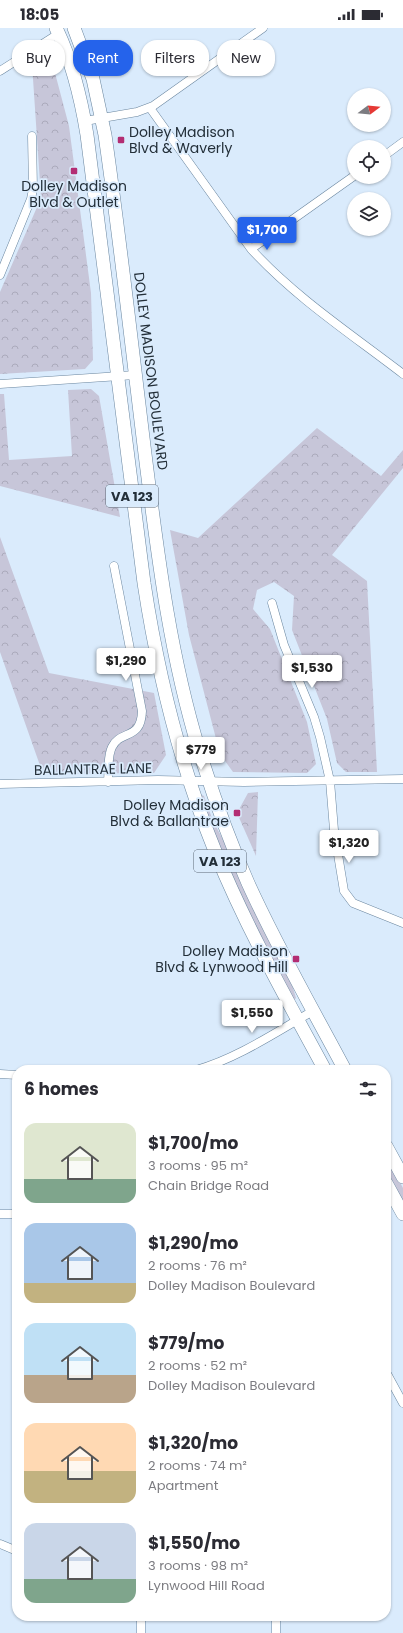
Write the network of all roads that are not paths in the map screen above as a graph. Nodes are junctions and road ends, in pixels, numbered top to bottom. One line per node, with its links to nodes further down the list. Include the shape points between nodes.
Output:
1 (74, 28): 6 (main road, DOLLEY MADISON BOULEVARD / VA 123, via 93,78)
2 (263, 28): 5 (street)
3 (57, 31): 4 (street); 7 (main road, VA 123, via 75,81)
4 (0, 71)
5 (150, 108): 6 (street); 12 (street)
6 (102, 118): 7 (street); 15 (main road, DOLLEY MADISON BOULEVARD / VA 123)
7 (85, 121): 16 (main road, VA 123)
8 (32, 136): 13 (street, via 31,198)
9 (403, 142): 10 (street)
10 (391, 151)
11 (347, 181): 12 (street)
12 (251, 249): 14 (street, via 273,272 313,306)
13 (0, 275)
14 (403, 374)
15 (135, 375): 16 (street); 24 (main road, DOLLEY MADISON BOULEVARD / VA 123, via 169,625 184,697)
16 (117, 376): 17 (street); 21 (main road, VA 123, via 151,628 169,709)
17 (0, 384)
18 (114, 566): 23 (street, via 142,720 135,731 119,738 111,749)
19 (272, 603): 22 (street, via 284,644 314,717)
20 (403, 780): 22 (street, BALLANTRAE LANE)
21 (190, 781): 23 (street, BALLANTRAE LANE); 24 (street, BALLANTRAE LANE); 28 (main road, VA 123, via 231,887)
22 (330, 781): 24 (street, BALLANTRAE LANE); 26 (street, via 334,830 344,891 353,903)
23 (108, 782): 25 (street, BALLANTRAE LANE)
24 (209, 782): 27 (main road, DOLLEY MADISON BOULEVARD / VA 123, via 249,884)
25 (0, 784)
26 (403, 923)
27 (313, 1011): 28 (street); 31 (main road, DOLLEY MADISON BOULEVARD / VA 123)
28 (298, 1020): 29 (street); 30 (main road, VA 123)
29 (213, 1065)
30 (322, 1065)
31 (342, 1065)
32 (0, 1074): 33 (street)
33 (12, 1075)
34 (391, 1155): 35 (main road)
35 (403, 1177)
36 (391, 1192): 39 (main road)
37 (0, 1214): 38 (street)
38 (12, 1214)
39 (403, 1214)
40 (391, 1381): 41 (street)
41 (403, 1404)
42 (0, 1544): 43 (street)
43 (12, 1549)
44 (140, 1621): 46 (street)
45 (276, 1621): 47 (street)
46 (141, 1633)
47 (276, 1633)

